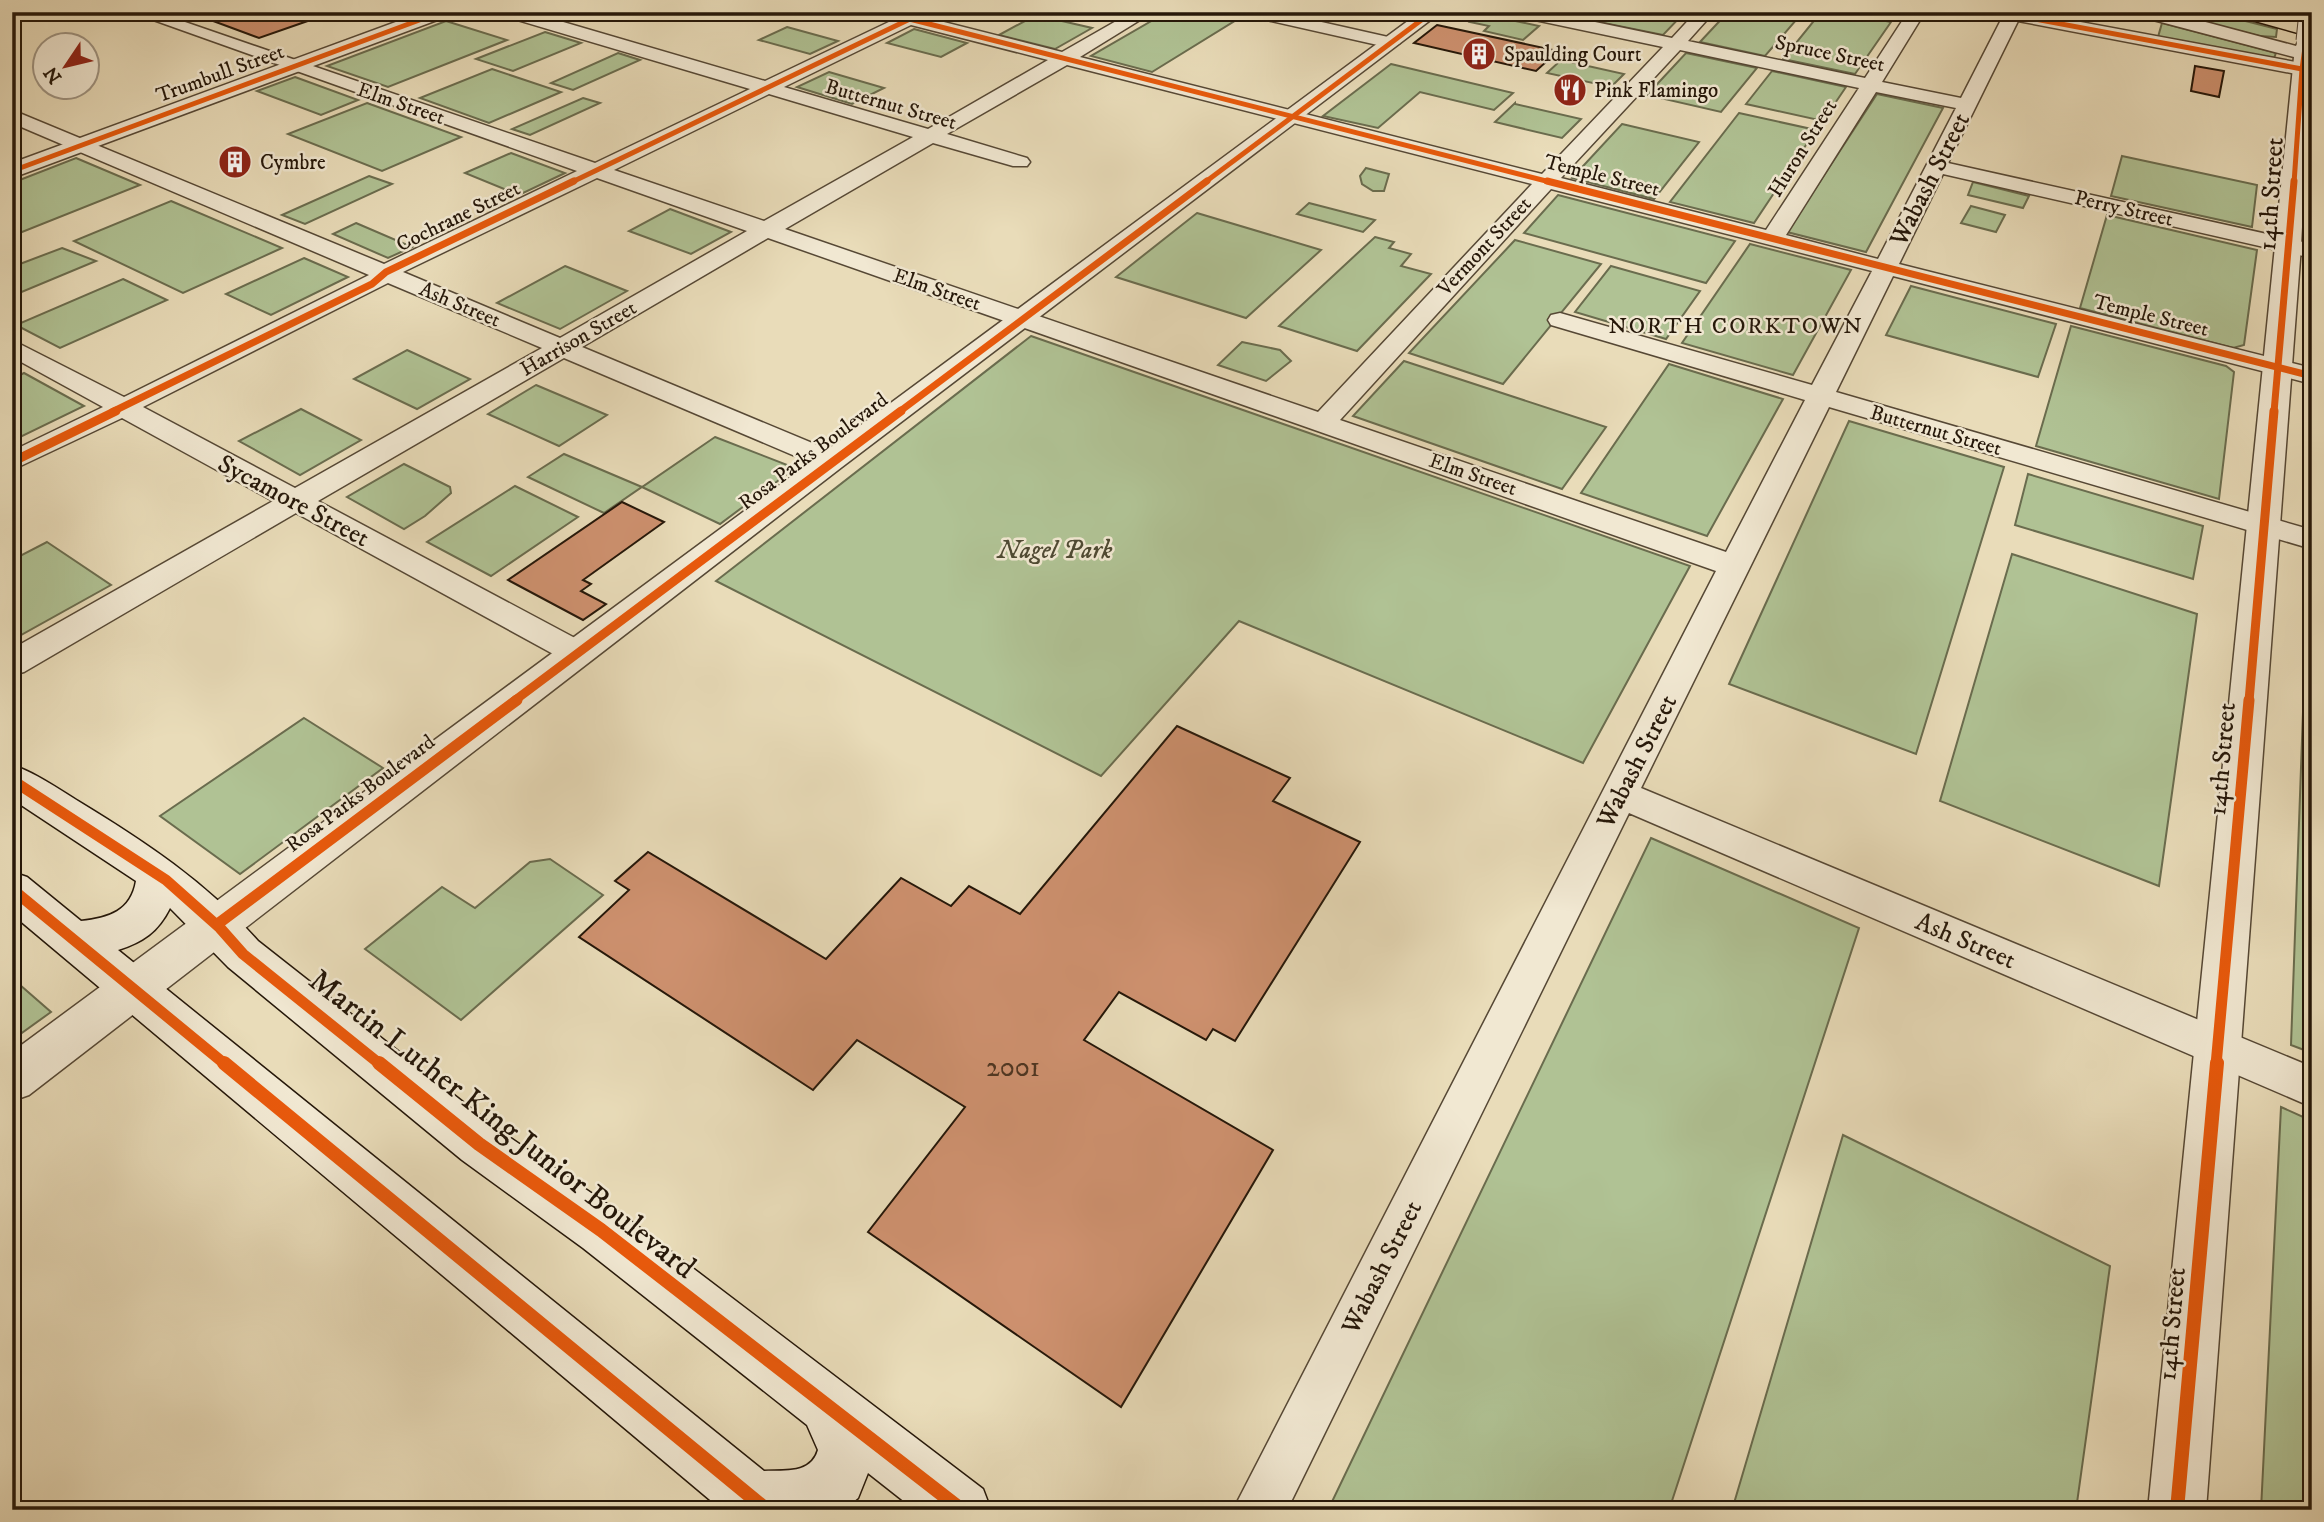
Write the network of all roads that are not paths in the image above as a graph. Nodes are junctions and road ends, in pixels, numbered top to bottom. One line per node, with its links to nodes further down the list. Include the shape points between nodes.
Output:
1 (139, 12): 23 (street, Elm Street)
2 (441, 12): 23 (street, Trumbull Street)
3 (510, 12): 25 (street, Butternut Street)
4 (883, 12): 17 (street, Temple Street)
5 (1144, 12): 22 (street, Harrison Street)
6 (1253, 12): 19 (street)
7 (1432, 12): 19 (street, Rosa Parks Boulevard)
8 (1521, 12): 20 (street, Spruce Street)
9 (1706, 12): 20 (street, Vermont Street)
10 (1917, 12): 24 (street, Huron Street)
11 (2145, 12): 21 (street)
12 (2236, 12): 18 (highway)
13 (2244, 12): 18 (highway)
14 (2293, 12): 21 (highway)
15 (2310, 12): 21 (street, 14th Street, bridge)
16 (2008, 13): 21 (street); 26 (street, Wabash Street)
17 (917, 16): 22 (street, Temple Street); 25 (street, Cochrane Street)
18 (2273, 20): 21 (highway)
19 (1391, 43): 28 (street, Rosa Parks Boulevard)
20 (1675, 44): 24 (street, Spruce Street); 35 (street, Vermont Street)
21 (2309, 48): 38 (street, 14th Street)
22 (1064, 58): 28 (street, Temple Street); 29 (street, Harrison Street)
23 (294, 66): 30 (street, Trumbull Street); 34 (street, Elm Street)
24 (1870, 85): 26 (street, Spruce Street); 37 (street, Huron Street)
25 (770, 88): 29 (street, Butternut Street); 34 (street, Cochrane Street)
26 (1967, 105): 32 (street, Wabash Street)
27 (12, 116): 30 (street, Ash Street)
28 (1293, 117): 35 (street, Temple Street); 41 (street, Rosa Parks Boulevard)
29 (932, 136): 31 (street, Butternut Street); 36 (street, Harrison Street)
30 (80, 146): 33 (street, Trumbull Street); 40 (street, Ash Street)
31 (1020, 162)
32 (1936, 166): 38 (street, Perry Street); 39 (street, Wabash Street)
33 (12, 171)
34 (596, 171): 36 (street, Elm Street); 40 (street, Cochrane Street)
35 (1545, 181): 37 (street, Temple Street); 48 (street, Vermont Street)
36 (766, 229): 41 (street, Elm Street); 44 (street, Harrison Street)
37 (1772, 239): 39 (street, Temple Street)
38 (2301, 249): 45 (street, 14th Street)
39 (1885, 267): 45 (street, Temple Street); 46 (street, Wabash Street)
40 (386, 272): 44 (street, Ash Street); 47 (street, Cochrane Street, via 372,284)
41 (1024, 319): 48 (street, Elm Street); 49 (street, Rosa Parks Boulevard)
42 (1560, 320): 46 (street, Butternut Street)
43 (12, 347): 47 (street, Sycamore Street)
44 (563, 347): 49 (street, Ash Street); 51 (street, Harrison Street)
45 (2295, 372): 52 (street, 14th Street)
46 (1820, 396): 52 (street, Butternut Street); 54 (street, Wabash Street)
47 (123, 407): 50 (street, Cochrane Street); 51 (street, Sycamore Street)
48 (1323, 423): 54 (street, Elm Street)
49 (831, 461): 55 (street, Rosa Parks Boulevard)
50 (12, 462)
51 (296, 501): 55 (street, Sycamore Street); 56 (street, Harrison Street)
52 (2264, 527): 53 (street, Butternut Street); 64 (street, 14th Street)
53 (2312, 540)
54 (1734, 566): 58 (street, Wabash Street)
55 (577, 653): 61 (street, Rosa Parks Boulevard)
56 (12, 664)
57 (12, 780): 59 (street, Martin Luther King Junior Boulevard, via 112,842)
58 (1619, 794): 64 (street, Ash Street); 70 (street, Wabash Street)
59 (157, 876): 61 (street, Martin Luther King Junior Boulevard); 62 (street, via 154,903 136,922 113,935)
60 (12, 889): 62 (street)
61 (219, 923): 63 (street, Rosa Parks Boulevard); 67 (street, Martin Luther King Junior Boulevard, via 243,954 451,1122 601,1230)
62 (74, 940): 63 (street)
63 (133, 989): 65 (street, Rosa Parks Boulevard); 68 (street)
64 (2218, 1047): 66 (street, Ash Street); 71 (street, 14th Street)
65 (12, 1080)
66 (2312, 1087)
67 (828, 1408): 68 (street, via 847,1448 838,1478 811,1498); 69 (street, Martin Luther King Junior Boulevard)
68 (761, 1505)
69 (962, 1510)
70 (1259, 1510)
71 (2177, 1510)

